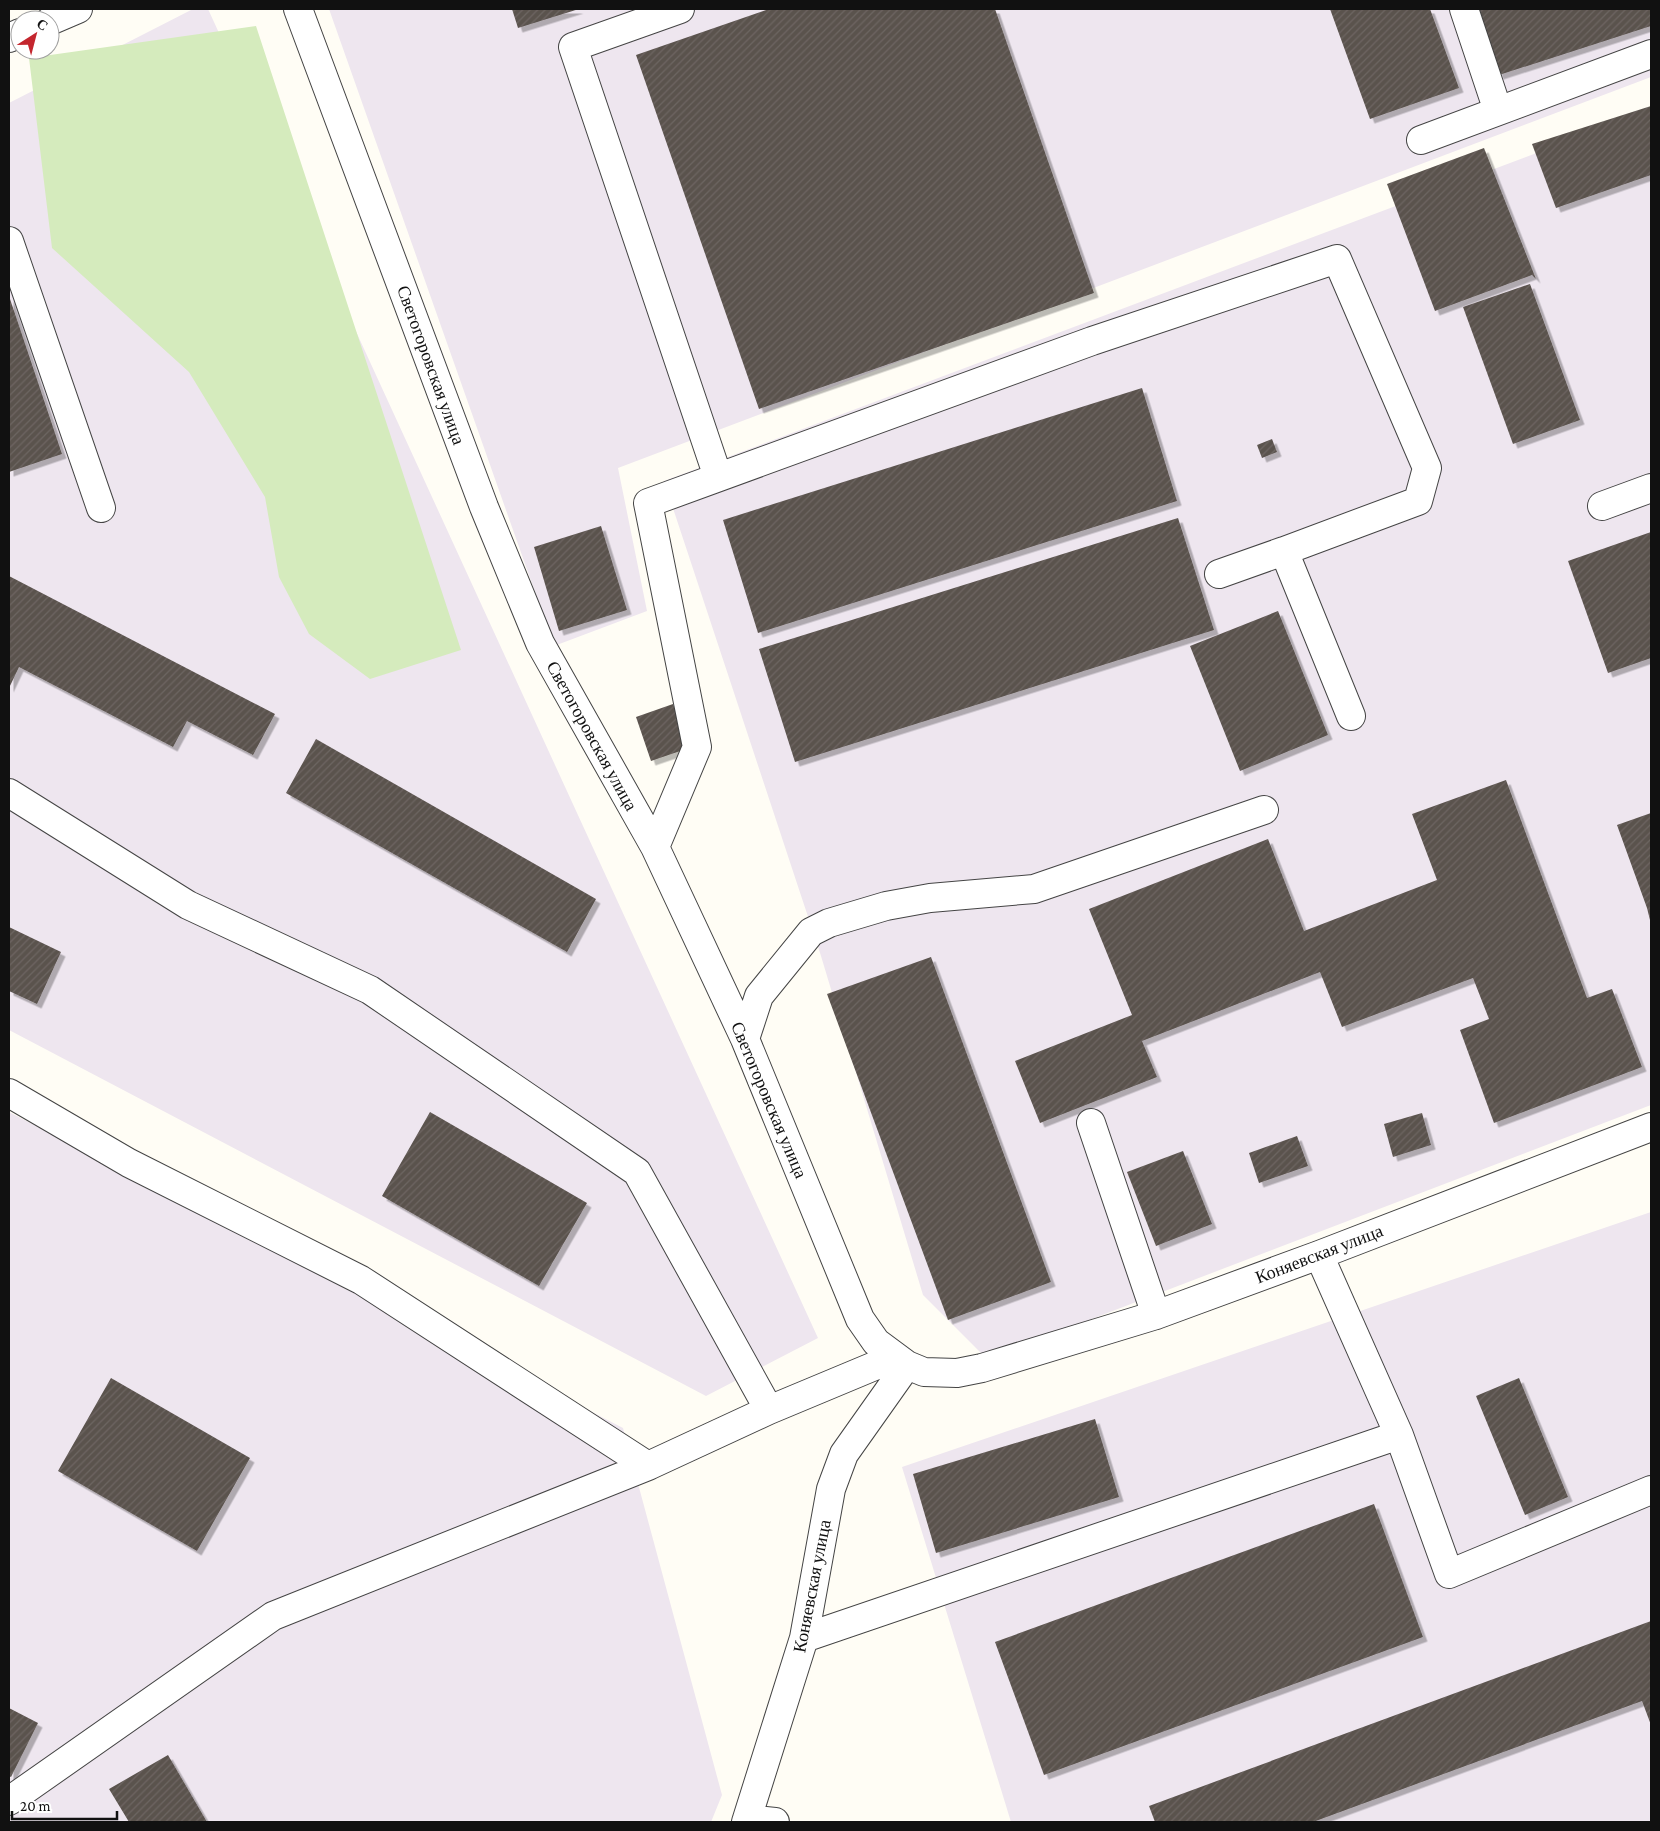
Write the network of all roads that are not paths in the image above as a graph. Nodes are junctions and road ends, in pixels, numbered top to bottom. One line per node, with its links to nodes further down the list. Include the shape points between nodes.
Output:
1 (78, 9): 5 (street)
2 (291, 9): 6 (street, Светогоровская улица)
3 (680, 9): 11 (street, via 573,47)
4 (1464, 9): 8 (street)
5 (60, 17)
6 (303, 21): 20 (street, Светогоровская улица, via 484,507 540,643)
7 (1651, 54): 8 (street)
8 (1498, 111): 9 (street)
9 (1421, 140)
10 (9, 241): 14 (street)
11 (718, 477): 15 (street, via 1092,341 1337,259 1427,468 1418,501); 20 (street, via 648,503 697,747)
12 (1651, 488): 13 (street)
13 (1602, 506)
14 (101, 508)
15 (1284, 551): 16 (street); 17 (street)
16 (1219, 574)
17 (1351, 716)
18 (9, 793): 29 (street, via 188,905 370,990 637,1172)
19 (1264, 810): 21 (street, via 1034,889 930,898 886,906 829,923 811,932 759,996)
20 (655, 847): 21 (street, Светогоровская улица)
21 (745, 1039): 27 (street, Светогоровская улица, via 860,1319 876,1342)
22 (9, 1093): 31 (street, via 129,1163 361,1280)
23 (1091, 1123): 26 (street)
24 (1651, 1127): 25 (street, Коняевская улица)
25 (1319, 1255): 26 (street, Коняевская улица); 30 (street)
26 (1156, 1315): 28 (street, Коняевская улица)
27 (901, 1361): 28 (street, Светогоровская улица, via 924,1372 957,1373); 29 (street); 33 (street, Коняевская улица, via 844,1454 831,1489)
28 (982, 1368)
29 (769, 1410): 31 (street)
30 (1399, 1435): 32 (street, via 1449,1574); 33 (street)
31 (648, 1466): 34 (street, via 273,1616)
32 (1651, 1490)
33 (804, 1638): 35 (street, Коняевская улица)
34 (9, 1801)
35 (746, 1821): 36 (street)
36 (775, 1822)

